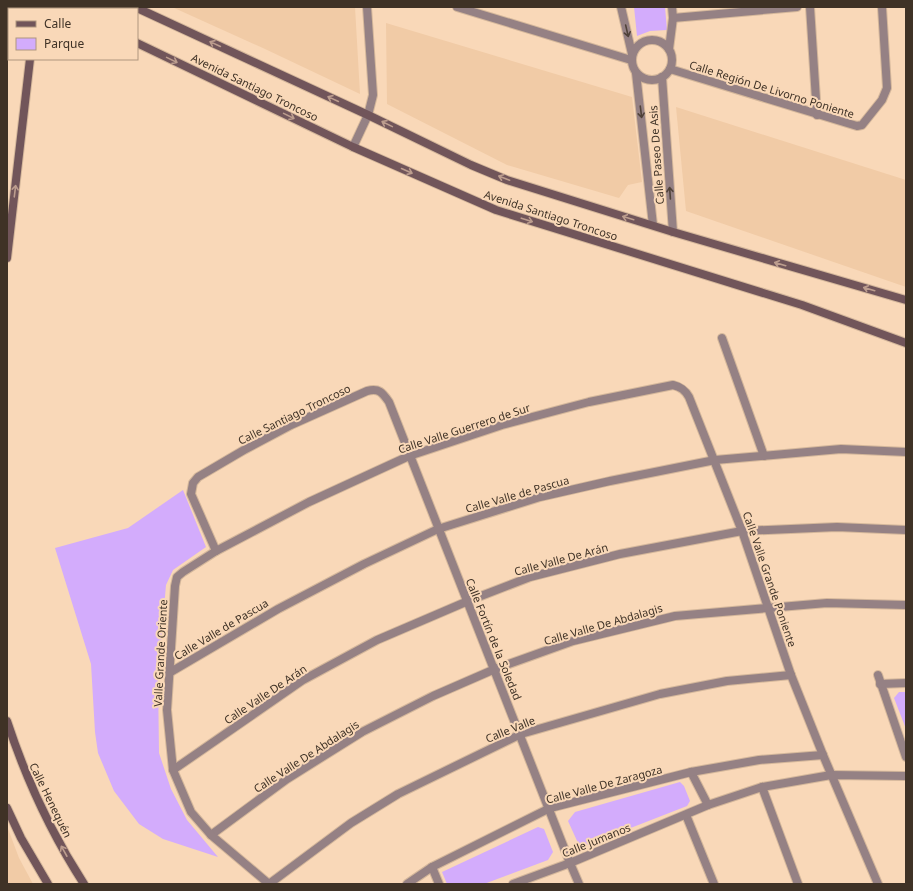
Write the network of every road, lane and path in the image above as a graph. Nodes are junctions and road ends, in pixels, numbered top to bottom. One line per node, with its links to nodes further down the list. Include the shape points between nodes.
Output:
1 (8, 7): 11 (main road)
2 (367, 7): 19 (street, via 373,95)
3 (457, 7): 14 (street)
4 (621, 7): 14 (street, one-way to 14)
5 (672, 7): 10 (street)
6 (797, 7): 10 (street)
7 (810, 7): 20 (street)
8 (882, 7): 20 (street, Calle Región De Livorno Poniente, via 886,94 862,125 857,126)
9 (138, 8): 19 (main road, Avenida Santiago Troncoso, one-way to 9)
10 (673, 18): 13 (street)
11 (7, 20)
12 (138, 43): 21 (main road, Avenida Santiago Troncoso, one-way to 21)
13 (669, 49): 14 (street, via 659,41 646,41 640,44); 16 (street, via 672,59)
14 (632, 57): 17 (street)
15 (30, 60): 24 (main road, one-way to 15)
16 (670, 69): 18 (street); 20 (street, Calle Región De Livorno Poniente)
17 (636, 73): 18 (street, via 651,80); 22 (street, Calle Paseo De Asis, one-way to 22)
18 (662, 77): 23 (street, Calle Paseo De Asis, one-way to 18)
19 (368, 115): 21 (street); 22 (main road, Avenida Santiago Troncoso, one-way to 19, via 507,180)
20 (817, 115)
21 (352, 147): 27 (main road, Avenida Santiago Troncoso, one-way to 27, via 496,210 802,305)
22 (653, 225): 23 (main road, Avenida Santiago Troncoso)
23 (673, 232): 25 (main road, Avenida Santiago Troncoso, one-way to 23)
24 (7, 258)
25 (906, 300)
26 (722, 338): 32 (street)
27 (906, 343)
28 (686, 390): 31 (street, Calle Valle Guerrero de Sur, via 673,385 589,402 502,425); 33 (street, Calle Valle Grande Poniente)
29 (389, 402): 31 (street, Calle Fortín de la Soledad); 37 (street, Calle Santiago Troncoso, via 382,392 375,389 367,391 291,425 198,477 191,494)
30 (906, 452): 32 (street, Calle Valle de Pascua, via 841,450)
31 (409, 456): 34 (street, Calle Fortín de la Soledad); 37 (street, Calle Valle Guerrero de Sur, via 309,502)
32 (764, 456): 33 (street, Calle Valle de Pascua)
33 (715, 460): 34 (street, Calle Valle de Pascua, via 540,497); 36 (street, Calle Valle Grande Poniente)
34 (438, 529): 39 (street, Calle Fortín de la Soledad); 43 (street, Calle Valle de Pascua, via 278,609)
35 (906, 530): 36 (street, Calle Valle De Arán, via 838,527)
36 (742, 531): 39 (street, Calle Valle De Arán, via 597,560 530,577); 41 (street, Calle Valle Grande Poniente)
37 (216, 551): 38 (street, Calle Valle Guerrero de Sur)
38 (177, 577): 43 (street, Valle Grande Oriente)
39 (468, 601): 42 (street, Calle Fortín de la Soledad); 52 (street, Calle Valle De Arán, via 377,640 302,680)
40 (906, 605): 41 (street, Calle Valle De Abdalagis, via 827,603)
41 (770, 607): 42 (street, Calle Valle De Abdalagis, via 675,616 573,642); 44 (street, Calle Valle Grande Poniente)
42 (495, 670): 49 (street, Calle Fortín de la Soledad); 61 (street, Calle Valle De Abdalagis, via 433,696 362,732 287,779)
43 (169, 673): 52 (street, Valle Grande Oriente, via 167,710)
44 (791, 675): 49 (street, Calle Valle, via 728,682 660,694); 50 (street, Calle Valle Grande Poniente)
45 (878, 675): 47 (street)
46 (906, 683): 47 (street)
47 (880, 684): 51 (street)
48 (7, 721): 65 (main road, Calle Henequén, one-way to 48, via 45,817 26,776)
49 (521, 734): 59 (street, Calle Fortín de la Soledad); 66 (street, Calle Valle, via 398,794 350,823)
50 (823, 755): 53 (street, Calle Valle De Zaragoza, via 759,760); 54 (street, Calle Valle Grande Poniente)
51 (906, 757)
52 (173, 770): 61 (street, Valle Grande Oriente, via 191,812)
53 (691, 772): 57 (street); 59 (street, Calle Valle De Zaragoza)
54 (831, 775): 55 (street, Calle Jumanos); 56 (street, Calle Jumanos); 73 (street)
55 (906, 776)
56 (762, 787): 57 (street, Calle Jumanos); 72 (street)
57 (708, 805): 60 (street, Calle Jumanos)
58 (7, 808): 64 (main road)
59 (550, 808): 62 (street, Calle Fortín de la Soledad); 63 (street, Calle Valle De Zaragoza)
60 (686, 815): 62 (street, Calle Jumanos); 71 (street)
61 (211, 835): 66 (street, Valle Grande Oriente)
62 (570, 863): 69 (street, Calle Jumanos); 70 (street, Calle Fortín de la Soledad)
63 (432, 867): 67 (street, Calle Valle De Zaragoza); 68 (street)
64 (48, 884)
65 (84, 884)
66 (269, 884)
67 (407, 884)
68 (439, 884)
69 (513, 884)
70 (579, 884)
71 (714, 884)
72 (798, 884)
73 (878, 884)

